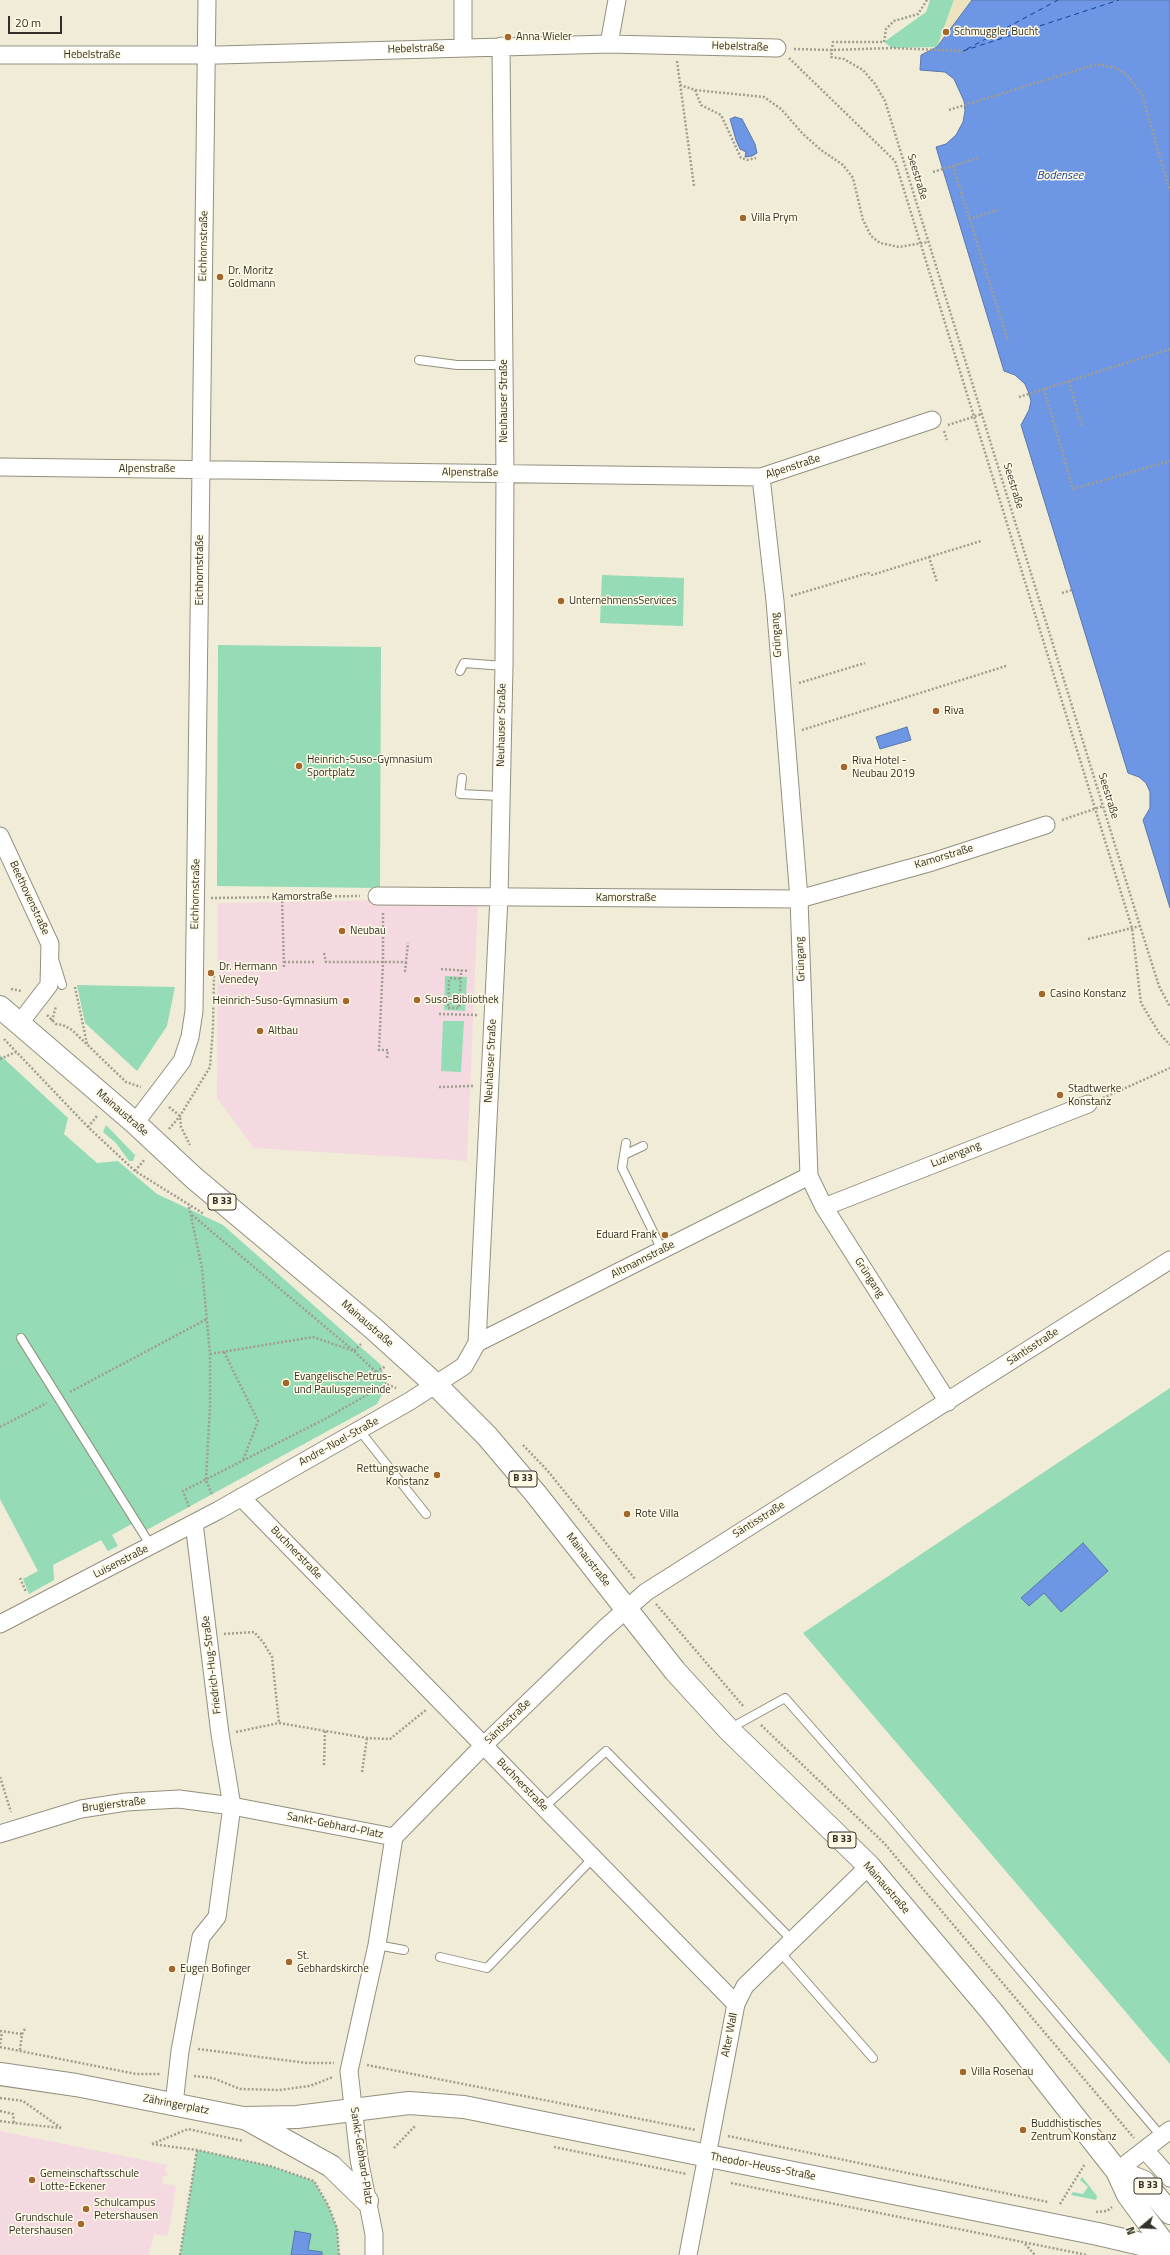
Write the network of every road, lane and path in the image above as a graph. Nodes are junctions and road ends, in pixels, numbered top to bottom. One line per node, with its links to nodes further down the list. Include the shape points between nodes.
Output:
1 (207, 0): 13 (street, Eichhornstraße)
2 (463, 0): 8 (street)
3 (617, 0): 5 (street)
4 (927, 0): 10 (path, via 918,14 894,21 886,29 884,42 833,42)
5 (609, 44): 6 (street, Hebelstraße); 7 (street, Hebelstraße)
6 (675, 45): 9 (street, Hebelstraße); 14 (path)
7 (501, 46): 8 (street, Hebelstraße); 30 (street, Neuhauser Straße)
8 (463, 47): 13 (street, Hebelstraße)
9 (777, 48): 10 (path, Hebelstraße); 25 (path, via 895,161)
10 (832, 50): 11 (path, Hebelstraße, via 892,48); 26 (path, Seestraße, via 831,57 844,59 863,70 885,101)
11 (963, 51)
12 (0, 55): 13 (street, Hebelstraße)
13 (206, 55): 40 (street, Eichhornstraße)
14 (680, 85): 15 (path); 21 (path)
15 (695, 90): 17 (path, via 701,105 721,115 741,158); 25 (path, via 764,97 781,109 821,150 844,165 853,178 863,220 870,236 880,243 899,247)
16 (949, 110): 22 (path, via 1097,64 1116,68 1128,76 1142,95)
17 (756, 158)
18 (977, 158): 19 (path)
19 (953, 166): 20 (path); 24 (path)
20 (933, 172)
21 (694, 186)
22 (1170, 191)
23 (997, 210): 24 (path)
24 (969, 218): 27 (path)
25 (921, 242): 26 (path); 35 (path)
26 (928, 242): 34 (path, Seestraße)
27 (1008, 341)
28 (1170, 349): 31 (path)
29 (419, 360): 30 (lane, via 457,365)
30 (504, 365): 41 (street, Neuhauser Straße)
31 (1069, 381): 32 (path); 37 (path)
32 (1044, 389): 33 (path); 38 (path, via 1073,489)
33 (1019, 397)
34 (982, 414): 35 (path); 57 (path, Seestraße)
35 (974, 416): 36 (path, via 943,426 940,418); 58 (path)
36 (932, 420): 42 (street, Alpenstraße)
37 (1082, 426)
38 (1170, 461)
39 (0, 467): 40 (street, Alpenstraße)
40 (201, 469): 41 (street, Alpenstraße); 64 (street, Eichhornstraße)
41 (505, 474): 42 (street, Alpenstraße); 50 (street, Neuhauser Straße)
42 (761, 477): 48 (street, Grüngang)
43 (981, 541): 44 (path)
44 (929, 557): 45 (path); 48 (path)
45 (937, 582)
46 (1072, 590): 47 (path)
47 (1062, 593)
48 (775, 601): 53 (street, Grüngang)
49 (864, 663): 53 (path)
50 (504, 666): 52 (lane, via 464,663); 56 (street, Neuhauser Straße)
51 (1006, 666): 54 (path)
52 (460, 672)
53 (781, 688): 54 (street, Grüngang)
54 (784, 735): 65 (street, Grüngang)
55 (462, 778): 56 (lane, via 460,794)
56 (501, 796): 63 (street, Neuhauser Straße)
57 (1103, 806): 58 (path); 66 (path, Seestraße)
58 (1096, 809): 59 (path); 67 (path)
59 (1046, 825): 65 (street, Kamorstraße, via 932,862)
60 (0, 836): 70 (street, Beethovenstraße)
61 (380, 896): 62 (path, Kamorstraße); 63 (street, Kamorstraße); 74 (path)
62 (282, 897): 64 (path, Kamorstraße); 72 (path)
63 (499, 897): 65 (street, Kamorstraße); 87 (street, Neuhauser Straße)
64 (196, 898): 100 (street, Eichhornstraße, via 194,1011 190,1037 182,1061)
65 (798, 899): 104 (street, Grüngang)
66 (1140, 926): 67 (path); 85 (path, Seestraße, via 1159,986)
67 (1132, 928): 68 (path); 90 (path, via 1141,1003 1159,1033)
68 (1088, 939)
69 (408, 943): 75 (path)
70 (50, 944): 82 (lane); 84 (street, Beethovenstraße, via 49,985)
71 (324, 953): 74 (path, via 326,962)
72 (284, 962): 73 (path); 76 (path)
73 (315, 962)
74 (383, 962): 75 (path); 92 (path, via 379,1050 388,1050)
75 (406, 962): 80 (path)
76 (284, 968)
77 (441, 969): 78 (path)
78 (461, 970): 79 (path); 81 (path)
79 (469, 970)
80 (407, 971)
81 (460, 979): 81 (path, via 449,980 448,1008 459,1008)
82 (62, 985)
83 (3, 997): 84 (path, via 26,992); 89 (main road, Mainaustraße / B 33)
84 (36, 1003): 89 (street, Beethovenstraße); 95 (path, via 49,1019 72,1030)
85 (1170, 1007)
86 (439, 1014): 87 (path)
87 (493, 1015): 111 (street, Neuhauser Straße)
88 (213, 1027): 99 (path, via 210,1067)
89 (9, 1029): 91 (path); 100 (main road, Mainaustraße / B 33)
90 (1170, 1045)
91 (16, 1052): 93 (path); 106 (path, via 88,1127 135,1171 189,1206)
92 (387, 1058)
93 (0, 1059)
94 (1170, 1068): 98 (path)
95 (126, 1082)
96 (464, 1086): 97 (path)
97 (439, 1087)
98 (1088, 1104): 105 (street, Luziengang)
99 (180, 1116)
100 (135, 1124): 116 (main road, Mainaustraße / B 33, via 194,1178 318,1281)
101 (626, 1143): 103 (lane)
102 (643, 1146): 103 (lane)
103 (624, 1155): 107 (lane, via 622,1168)
104 (809, 1176): 105 (street, Grüngang); 107 (street, Altmannstraße)
105 (824, 1207): 119 (street, Grüngang)
106 (192, 1215): 109 (path, via 202,1268); 112 (path)
107 (662, 1250): 111 (street, Altmannstraße)
108 (1170, 1260): 119 (street, Säntisstraße)
109 (207, 1319): 114 (path); 118 (path)
110 (21, 1338): 118 (lane)
111 (477, 1343): 116 (street, Neuhauser Straße, via 464,1366)
112 (354, 1351): 113 (path, via 313,1337); 115 (path)
113 (224, 1352): 114 (path); 123 (path, via 258,1421)
114 (210, 1354): 124 (path)
115 (386, 1384): 117 (path); 123 (path, via 325,1419)
116 (437, 1386): 117 (street, Andre-Noel-Straße); 132 (main road, Mainaustraße / B 33, via 487,1436)
117 (417, 1397): 121 (street, Andre-Noel-Straße)
118 (57, 1398): 120 (path); 130 (lane, via 135,1517)
119 (948, 1402): 131 (street, Säntisstraße)
120 (0, 1427)
121 (360, 1431): 126 (street, Andre-Noel-Straße); 128 (lane)
122 (521, 1443): 131 (path, via 547,1470)
123 (243, 1460): 124 (path)
124 (206, 1480): 125 (path); 127 (path)
125 (183, 1492)
126 (241, 1497): 129 (street, Luisenstraße); 135 (street, Buchnerstraße)
127 (215, 1500)
128 (426, 1514)
129 (194, 1523): 130 (street, Luisenstraße); 134 (street, Friedrich-Hug-Straße)
130 (151, 1546): 133 (street, Luisenstraße)
131 (646, 1592): 132 (street, Säntisstraße); 136 (path)
132 (627, 1609): 139 (main road, Mainaustraße / B 33, via 675,1672); 142 (street, Säntisstraße)
133 (0, 1624)
134 (209, 1636): 137 (path, via 254,1632 263,1642 272,1657); 140 (street, Friedrich-Hug-Straße)
135 (438, 1698): 141 (path, via 417,1719 390,1739); 142 (street, Buchnerstraße)
136 (752, 1716): 139 (lane); 178 (lane, via 785,1698); 181 (path, via 884,1843)
137 (279, 1723): 138 (path); 140 (path)
138 (325, 1730): 141 (path); 143 (path)
139 (728, 1730): 152 (main road, Mainaustraße / B 33)
140 (220, 1734): 146 (street, Friedrich-Hug-Straße)
141 (367, 1738): 144 (path)
142 (484, 1745): 147 (street, Buchnerstraße); 150 (street, Säntisstraße)
143 (324, 1765)
144 (362, 1772)
145 (0, 1777): 148 (path)
146 (232, 1806): 148 (street, Brugierstraße, via 179,1799 126,1802 81,1809); 150 (street, Sankt-Gebhard-Platz); 164 (street, via 217,1917 201,1937)
147 (543, 1808): 151 (street, Buchnerstraße); 153 (lane, via 606,1751)
148 (16, 1828): 149 (street, Brugierstraße)
149 (0, 1834)
150 (394, 1837): 154 (street, Sankt-Gebhard-Platz)
151 (593, 1858): 157 (lane, via 488,1968); 158 (street, Buchnerstraße)
152 (869, 1866): 153 (street, Alter Wall); 184 (main road, Mainaustraße / B 33, via 992,2012)
153 (791, 1939): 156 (street, Alter Wall)
154 (376, 1945): 155 (lane); 166 (street, Sankt-Gebhard-Platz)
155 (404, 1950)
156 (779, 1951): 158 (street, Alter Wall, via 745,1986); 165 (lane)
157 (440, 1957)
158 (736, 2004): 177 (street, Alter Wall)
159 (26, 2027): 161 (path)
160 (1, 2032): 161 (path); 162 (path)
161 (22, 2034): 163 (path)
162 (0, 2045): 163 (path)
163 (20, 2050): 169 (path, via 136,2074)
164 (180, 2051): 166 (path, via 203,2048 307,2063); 169 (street)
165 (873, 2058)
166 (351, 2062): 167 (path); 167 (path); 169 (path, via 310,2086 279,2090 240,2089 213,2078); 172 (street, Sankt-Gebhard-Platz)
167 (375, 2065): 177 (path)
168 (0, 2074): 171 (main road, Zähringerplatz, via 76,2085)
169 (178, 2074): 171 (street)
170 (0, 2098): 176 (path, via 23,2101 61,2128)
171 (174, 2104): 174 (main road, Zähringerplatz)
172 (353, 2109): 174 (main road, Zähringerplatz, via 297,2117); 182 (main road, Theodor-Heuss-Straße, via 409,2103 464,2107); 186 (street, Sankt-Gebhard-Platz)
173 (0, 2111): 176 (path, via 13,2114)
174 (244, 2118): 186 (main road, via 331,2166)
175 (0, 2121): 176 (path)
176 (14, 2123)
177 (711, 2132): 182 (street, Alter Wall); 187 (path)
178 (1166, 2134): 181 (street)
179 (251, 2143): 180 (path, via 188,2129 152,2144)
180 (197, 2150): 193 (path); 194 (path, via 270,2166 314,2180 328,2204 337,2228)
181 (1145, 2150): 184 (street); 185 (street)
182 (708, 2156): 192 (main road, Theodor-Heuss-Straße, via 1113,2237); 196 (street, Alter Wall)
183 (1085, 2164): 187 (path)
184 (1117, 2171): 191 (main road, Mainaustraße / B 33, via 1144,2182); 192 (main road, Mainaustraße / B 33, via 1128,2195)
185 (1170, 2178)
186 (367, 2201): 195 (street, Sankt-Gebhard-Platz, via 374,2234)
187 (1060, 2204): 188 (path)
188 (1068, 2206)
189 (1115, 2206): 190 (path, via 1107,2210)
190 (1090, 2210)
191 (1170, 2213)
192 (1170, 2253)
193 (180, 2255)
194 (339, 2255)
195 (374, 2255)
196 (688, 2255)
197 (1035, 2255): 198 (path, via 1025,2244)
198 (1087, 2255)

